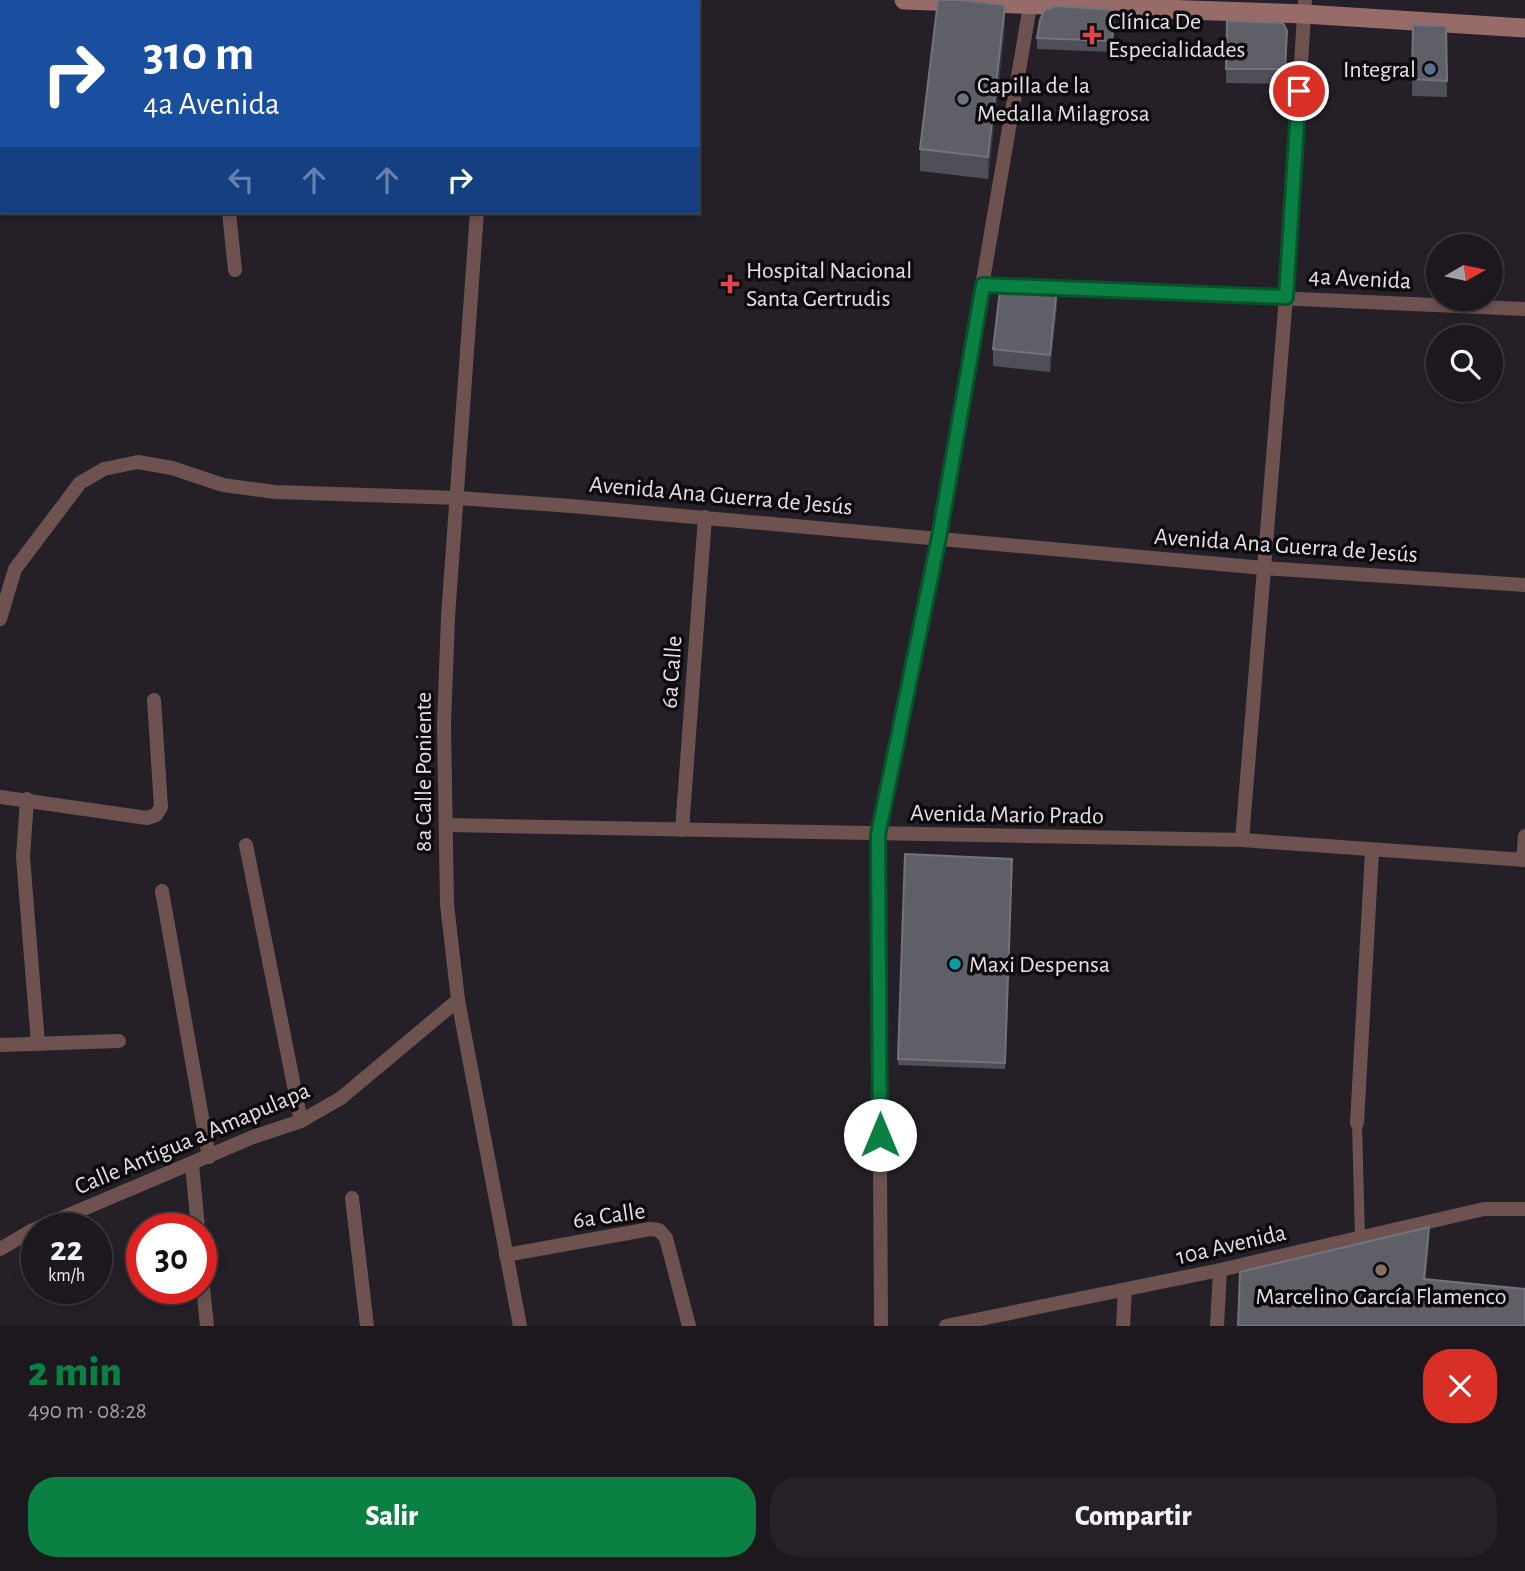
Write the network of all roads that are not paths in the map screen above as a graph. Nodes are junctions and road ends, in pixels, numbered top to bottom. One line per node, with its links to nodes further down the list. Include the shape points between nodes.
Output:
1 (904, 0): 2 (main road)
2 (1031, 2): 3 (main road); 8 (street)
3 (1304, 7): 4 (main road, via 1441,25); 9 (street)
4 (1525, 28)
5 (229, 214): 7 (street)
6 (477, 214): 11 (street, 8a Calle Poniente)
7 (234, 270)
8 (983, 285): 9 (street, 4a Avenida); 13 (street)
9 (1286, 297): 10 (street, 4a Avenida); 15 (street)
10 (1525, 309)
11 (458, 498): 12 (street, Avenida Ana Guerra de Jesús); 16 (street, Avenida Ana Guerra de Jesús, via 275,492 223,485 138,462 104,469 80,483); 22 (street, 8a Calle Poniente, via 444,725)
12 (705, 517): 13 (street, Avenida Ana Guerra de Jesús); 23 (street, 6a Calle)
13 (939, 537): 15 (street, Avenida Ana Guerra de Jesús); 24 (street)
14 (0, 566): 16 (street)
15 (1264, 568): 17 (street, Avenida Ana Guerra de Jesús); 26 (street)
16 (15, 569): 18 (street, Avenida Ana Guerra de Jesús)
17 (1525, 585)
18 (0, 619)
19 (154, 700): 21 (street, via 161,807 156,815 146,818)
20 (0, 797): 21 (street)
21 (27, 799): 33 (street, via 23,857)
22 (446, 825): 23 (street, Avenida Mario Prado); 31 (street, 8a Calle Poniente, via 447,904)
23 (682, 830): 24 (street, Avenida Mario Prado)
24 (878, 835): 26 (street, Avenida Mario Prado); 53 (street)
25 (1525, 836): 29 (street)
26 (1242, 839): 28 (street, Avenida Mario Prado)
27 (246, 845): 35 (street)
28 (1373, 851): 29 (street, Avenida Mario Prado); 36 (street)
29 (1524, 860)
30 (162, 891): 37 (street)
31 (458, 1000): 35 (street, Calle Antigua a Amapulapa, via 341,1098); 44 (street, 8a Calle Poniente)
32 (119, 1041): 33 (street)
33 (38, 1044): 34 (street)
34 (0, 1045)
35 (301, 1121): 37 (street, Calle Antigua a Amapulapa)
36 (1357, 1123): 42 (street)
37 (209, 1157): 38 (street, Calle Antigua a Amapulapa)
38 (191, 1165): 41 (street); 43 (street, Calle Antigua a Amapulapa, via 31,1231)
39 (352, 1198): 50 (street)
40 (1525, 1209): 42 (street, 10a Avenida, via 1484,1209)
41 (196, 1213)
42 (1360, 1238): 45 (street, 10a Avenida)
43 (0, 1249)
44 (506, 1255): 51 (street, 8a Calle Poniente); 52 (street, 6a Calle, via 659,1230 666,1238)
45 (1220, 1270): 46 (street, 10a Avenida); 56 (street)
46 (1125, 1290): 48 (street, 10a Avenida); 55 (street)
47 (205, 1304): 49 (street)
48 (1010, 1320): 54 (street, 10a Avenida)
49 (207, 1326)
50 (367, 1326)
51 (520, 1326)
52 (689, 1326)
53 (881, 1326)
54 (946, 1326)
55 (1123, 1326)
56 (1217, 1326)

